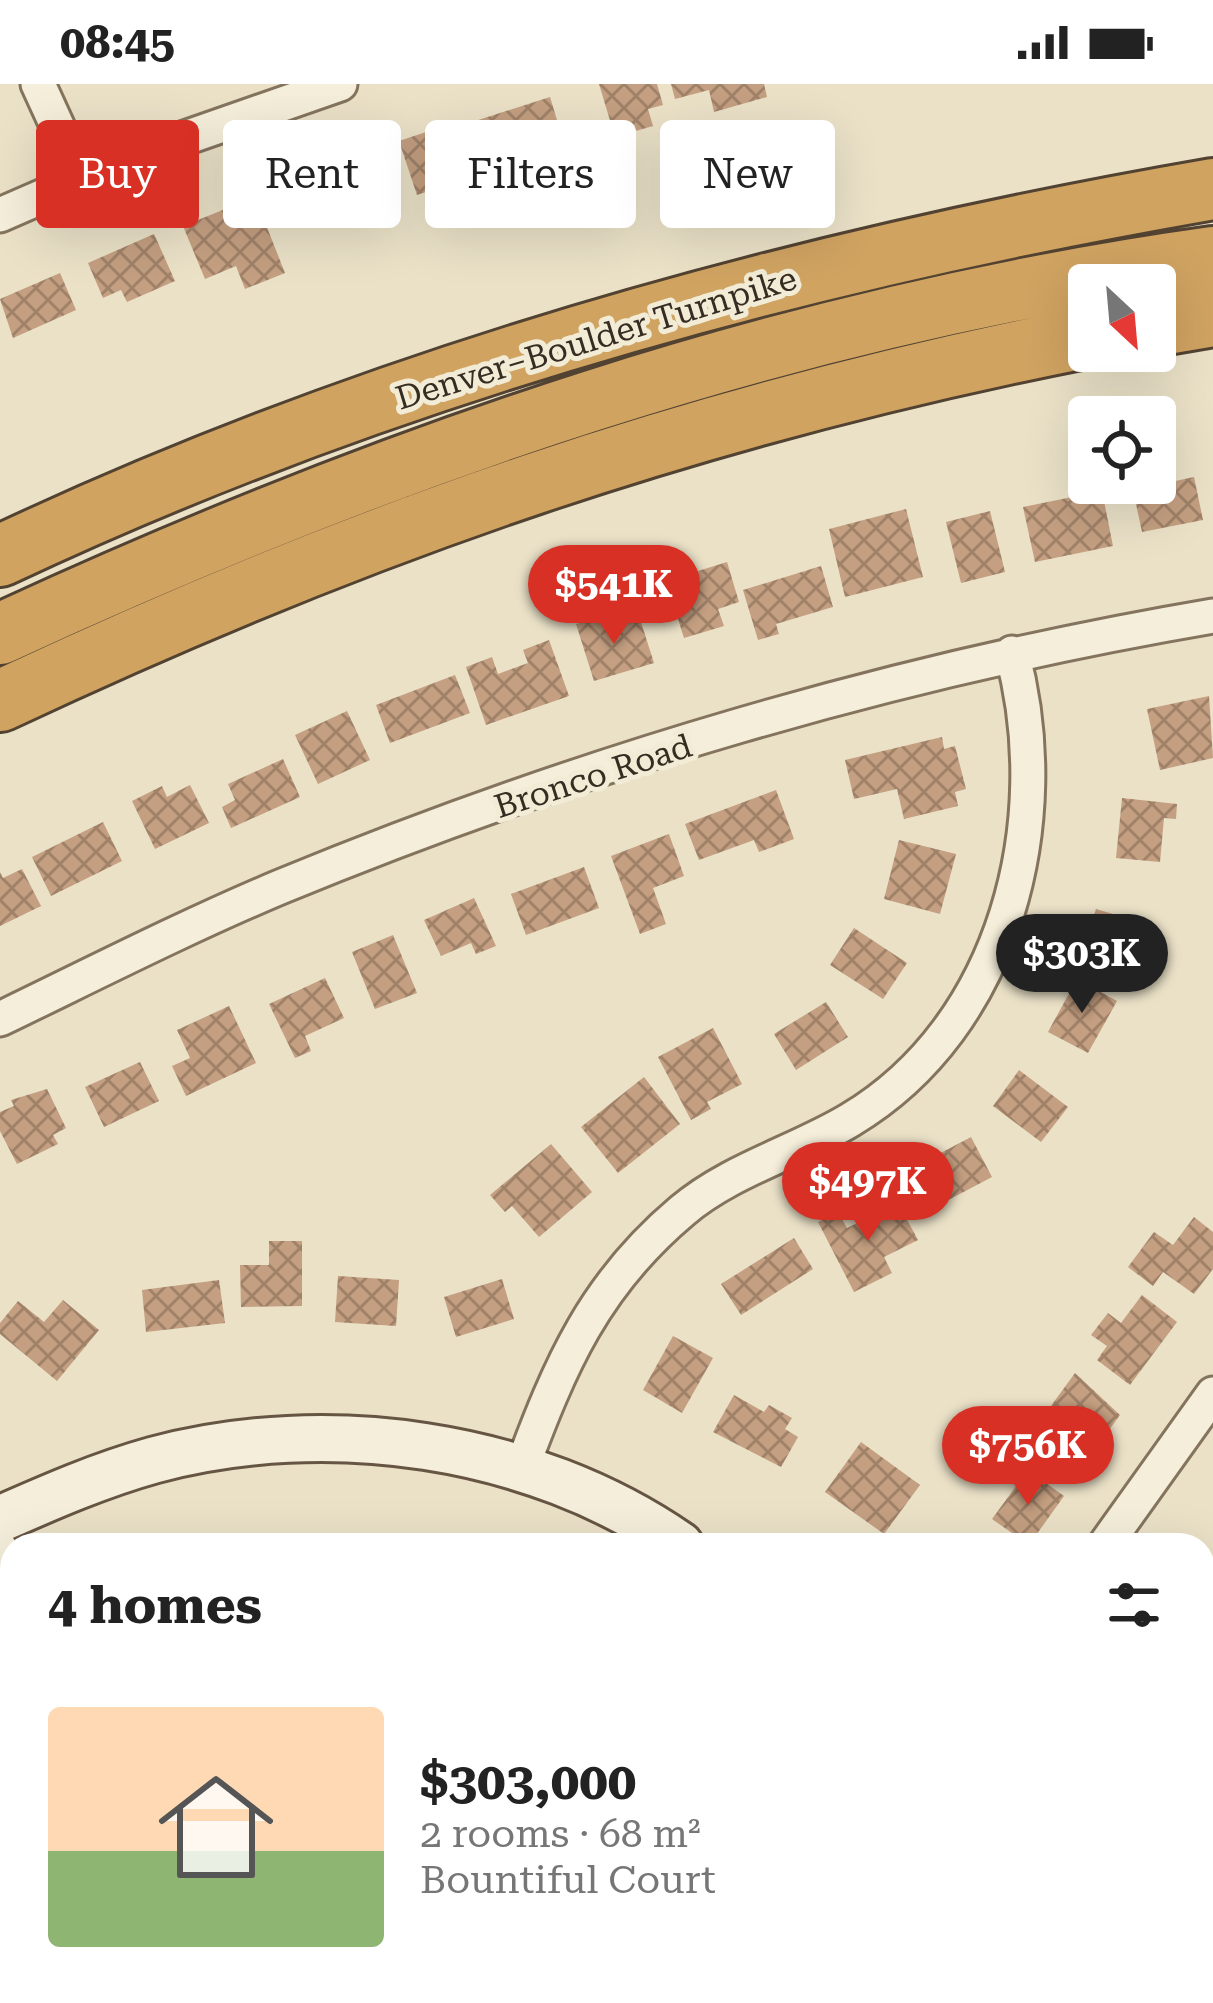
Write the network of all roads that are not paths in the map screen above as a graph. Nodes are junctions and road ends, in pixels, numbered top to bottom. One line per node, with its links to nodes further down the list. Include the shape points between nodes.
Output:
1 (38, 84): 3 (street)
2 (340, 84): 4 (street)
3 (54, 120)
4 (199, 135)
5 (1213, 189): 12 (highway, Denver–Boulder Turnpike, via 923,246 579,336 242,454)
6 (36, 199): 7 (street)
7 (0, 215)
8 (1213, 256): 14 (highway, via 918,312 586,401 317,495)
9 (1213, 316): 10 (highway)
10 (1176, 322)
11 (1068, 342): 16 (highway, via 783,404 551,474 280,574)
12 (0, 556)
13 (1213, 616): 15 (street, Bronco Road)
14 (0, 634)
15 (1012, 653): 17 (street, Bronco Road, via 654,753 380,848 206,919); 19 (street, via 1029,766 1026,830 1000,940 971,996 873,1105 705,1195 636,1254 560,1365)
16 (0, 700)
17 (0, 1019)
18 (1213, 1394): 22 (street)
19 (521, 1470): 20 (street, via 397,1444 268,1440 156,1460); 21 (street)
20 (0, 1519)
21 (660, 1533)
22 (1114, 1533)

